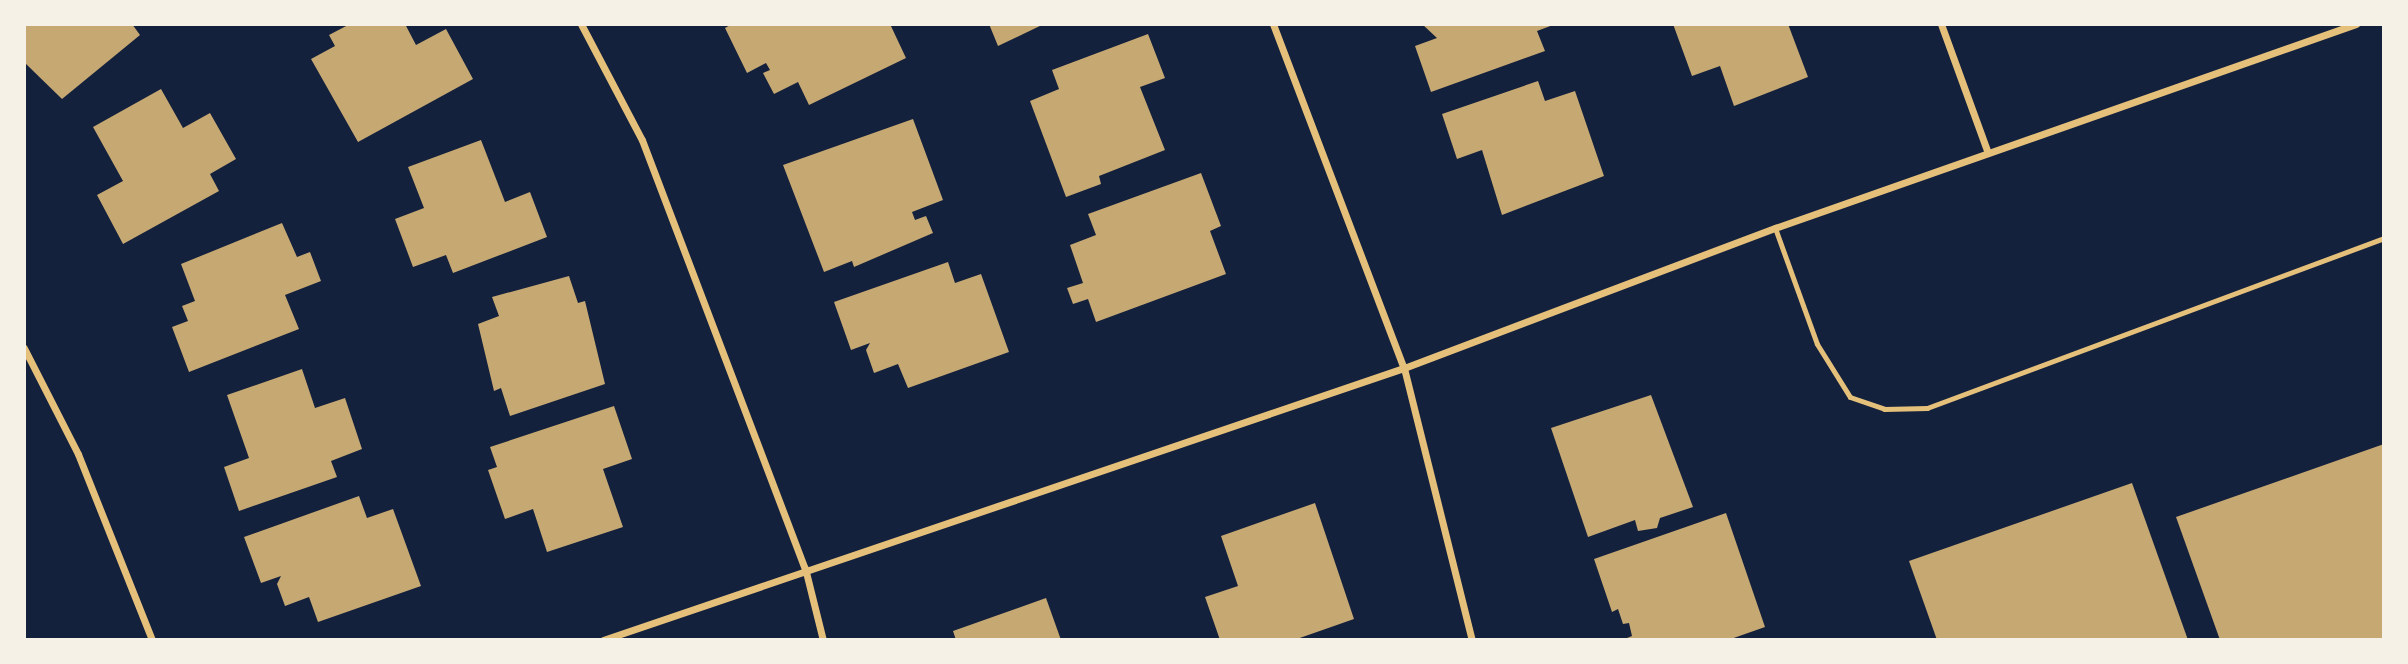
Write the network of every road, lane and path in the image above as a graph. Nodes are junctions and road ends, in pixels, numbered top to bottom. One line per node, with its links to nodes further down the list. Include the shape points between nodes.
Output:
1 (581, 24): 10 (street, via 642,140)
2 (1273, 24): 9 (street)
3 (1941, 24): 5 (street)
4 (2357, 24): 5 (street)
5 (1988, 153): 6 (street)
6 (1776, 228): 7 (lane, via 1817,344 1850,397 1884,409 1927,408); 9 (street)
7 (2384, 239)
8 (24, 348): 11 (street, via 78,454)
9 (1404, 368): 10 (street); 14 (street)
10 (805, 568): 12 (street); 13 (street)
11 (152, 639)
12 (603, 639)
13 (823, 639)
14 (1472, 639)

